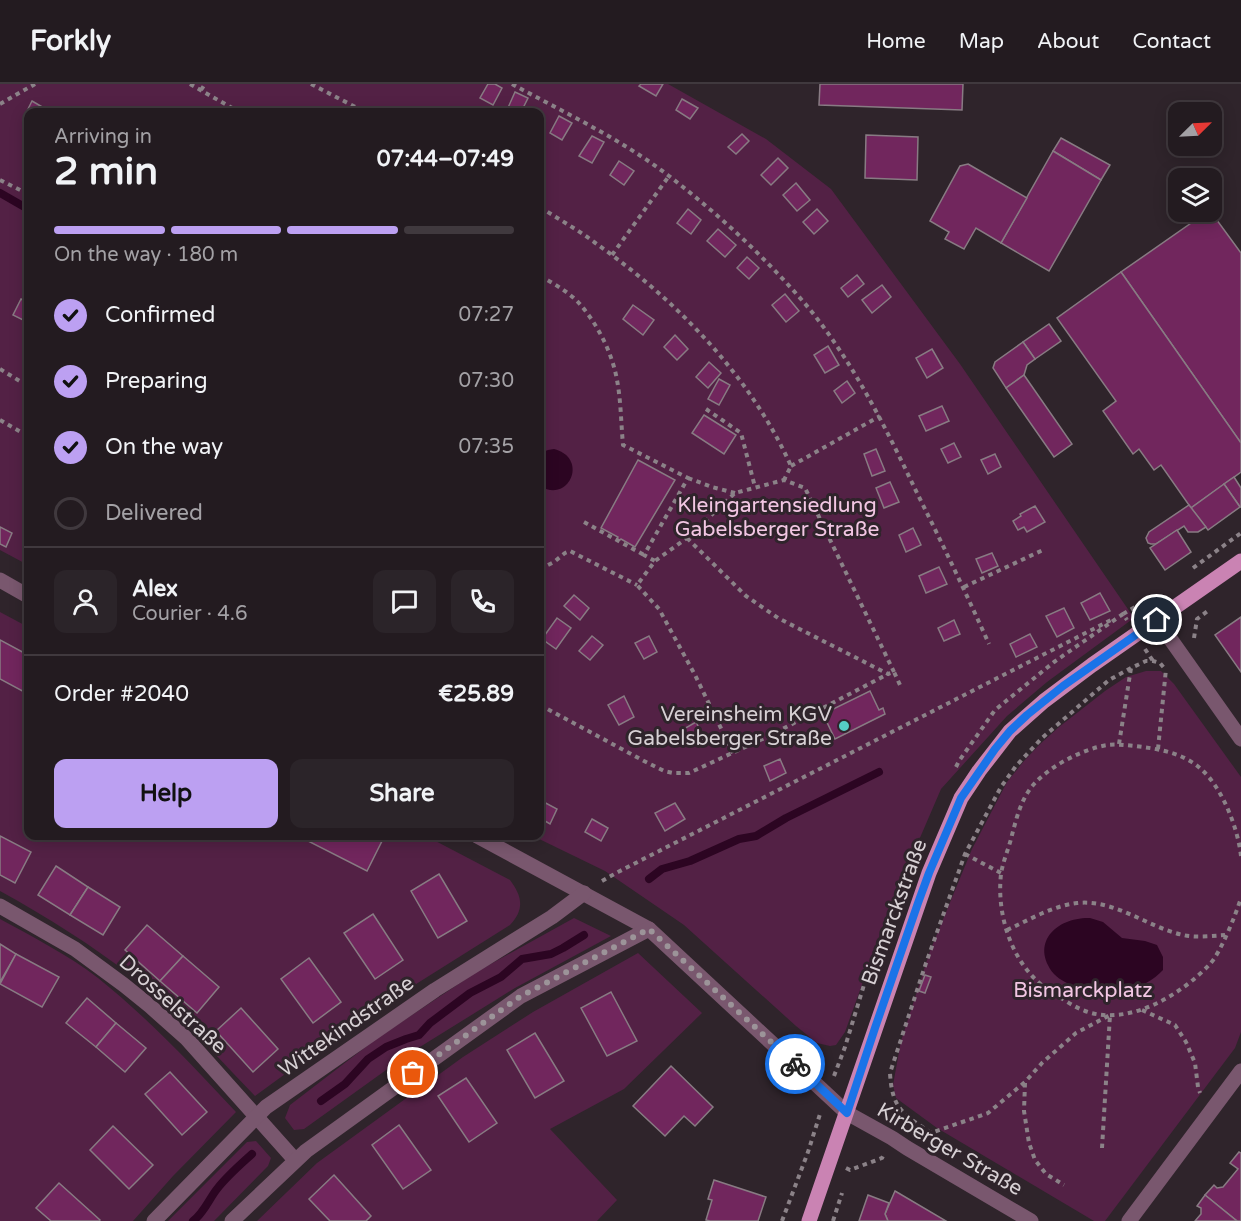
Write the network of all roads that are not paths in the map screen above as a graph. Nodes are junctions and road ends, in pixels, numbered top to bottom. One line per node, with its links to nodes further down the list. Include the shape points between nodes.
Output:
1 (1241, 561): 4 (main road, Bismarckstraße)
2 (0, 580): 3 (street)
3 (24, 594)
4 (1157, 620): 5 (street); 11 (main road, Bismarckstraße, via 1027,715 995,749 961,798 929,873)
5 (1241, 739)
6 (485, 840): 7 (street, Kirberger Straße)
7 (584, 893): 9 (street, Kirberger Straße); 12 (street, Wittekindstraße, via 435,990)
8 (0, 906): 12 (street, Drosselstraße, via 75,949 124,985 187,1040)
9 (649, 929): 11 (street, Kirberger Straße); 13 (street, via 521,996)
10 (1241, 1071): 18 (street)
11 (847, 1113): 16 (main road, Bismarckstraße); 17 (street, Kirberger Straße)
12 (256, 1116): 13 (street, Drosselstraße); 14 (street, Wittekindstraße)
13 (295, 1160): 15 (street)
14 (154, 1221)
15 (232, 1221)
16 (809, 1221)
17 (1031, 1221)
18 (1129, 1221)

